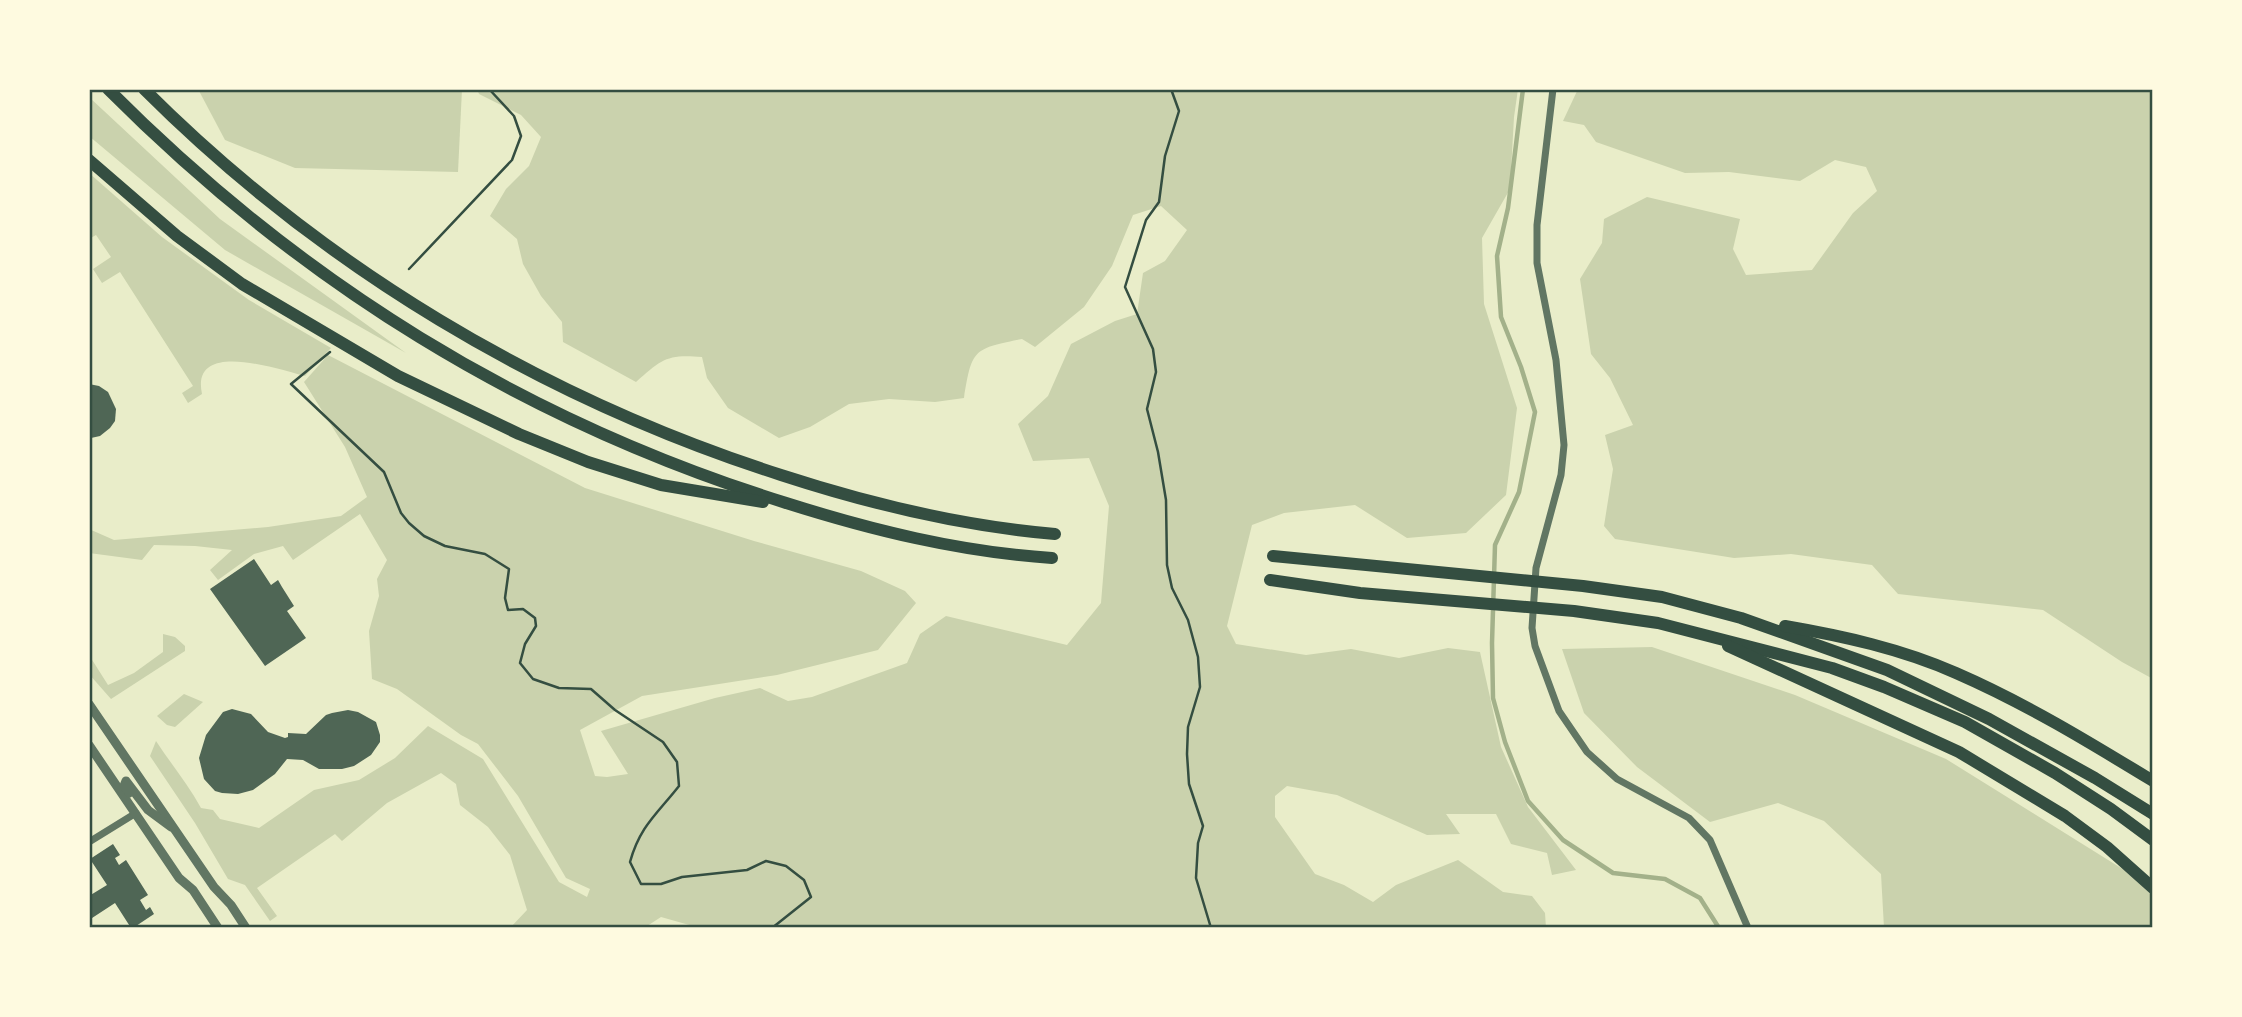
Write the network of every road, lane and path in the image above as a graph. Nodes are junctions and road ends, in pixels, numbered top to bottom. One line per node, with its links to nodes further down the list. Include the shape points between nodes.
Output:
1 (108, 89): 9 (highway, via 223,197 337,286 396,325 464,365 631,448)
2 (144, 89): 10 (highway, via 237,176 356,265 411,304 572,393 736,460 846,496 934,517)
3 (489, 89): 7 (path, via 514,116 521,136 512,160)
4 (1171, 89): 28 (path, via 1179,111 1159,202 1146,220 1125,288 1153,349 1156,372 1147,410 1166,500 1167,565 1198,657 1200,687 1188,727 1187,754 1189,784 1203,826 1196,878)
5 (1553, 89): 29 (street, via 1537,262 1556,360 1564,445 1536,568 1535,646 1559,711 1574,736 1617,779 1689,818 1710,840)
6 (89, 160): 9 (highway, via 177,236 242,284 432,393 620,473 661,485)
7 (409, 269)
8 (330, 352): 27 (path, via 291,384 384,472 401,513 424,536 444,546 485,554 509,569 508,610 523,609 535,618 520,663 533,679 559,688 591,689 663,742 677,762 679,786 636,841 630,862 641,884 747,870 766,862 786,866 804,880 811,897)
9 (809, 510): 12 (highway, via 926,541)
10 (1055, 534)
11 (1273, 556): 14 (highway, via 1583,586 1662,597)
12 (1052, 558)
13 (1270, 580): 15 (highway, via 1360,593 1574,611 1658,623)
14 (1741, 618): 18 (highway, via 1892,650 1954,672 2008,697); 20 (highway, via 1887,670 1989,719)
15 (1702, 635): 22 (highway, via 1832,668 1965,722 2055,773); 24 (highway, via 1959,751 2065,816)
16 (89, 704): 21 (street)
17 (89, 745): 19 (street)
18 (2153, 781)
19 (136, 813): 21 (street, via 126,781 148,810); 23 (street); 25 (street)
20 (2153, 814)
21 (178, 832): 26 (street)
22 (2153, 840)
23 (89, 842)
24 (2153, 888)
25 (218, 928)
26 (246, 928)
27 (772, 928)
28 (1211, 928)
29 (1748, 928)

